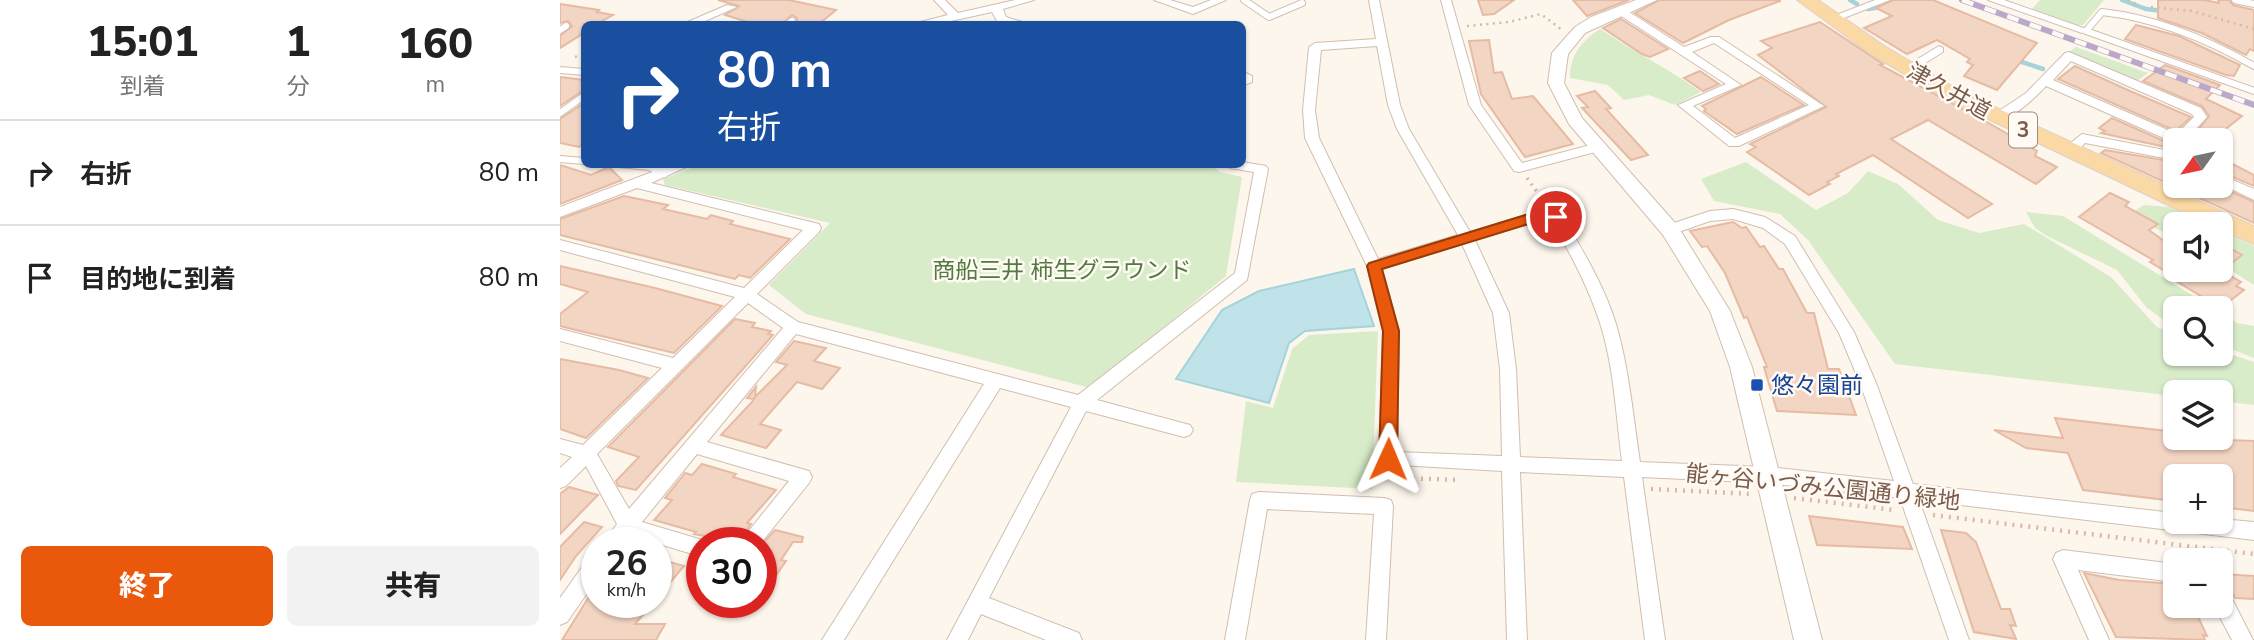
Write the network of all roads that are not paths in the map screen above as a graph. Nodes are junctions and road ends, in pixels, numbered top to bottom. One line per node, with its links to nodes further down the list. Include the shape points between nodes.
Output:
1 (939, 0): 19 (street)
2 (1029, 0): 15 (street)
3 (1159, 0): 4 (street, via 1193,11)
4 (1221, 0)
5 (1244, 0): 13 (lane, via 1269,17)
6 (1374, 0): 26 (street)
7 (1446, 0): 43 (street, via 1475,105 1519,168)
8 (1650, 0): 17 (street)
9 (1806, 0): 20 (main road, 津久井道 / 3)
10 (1885, 0): 20 (street)
11 (1993, 0): 25 (street)
12 (2235, 0): 14 (lane)
13 (1301, 3)
14 (2254, 4)
15 (996, 7): 19 (street); 24 (street, via 1001,19)
16 (731, 8): 18 (street)
17 (1619, 10): 28 (street); 43 (street, via 1596,20 1560,53 1556,83 1575,120)
18 (719, 12): 21 (street); 22 (street)
19 (956, 16): 23 (street)
20 (1832, 19): 32 (main road, 津久井道 / 3)
21 (696, 21)
22 (730, 21)
23 (936, 21)
24 (1007, 21)
25 (2085, 32): 29 (lane, via 2104,11 2135,17); 36 (lane)
26 (1382, 42): 57 (street, via 1403,129); 59 (street, via 1315,47 1308,110 1312,138)
27 (1938, 50): 32 (street)
28 (1683, 51): 28 (street, via 1715,39 1818,106 1734,143 1684,106 1735,85)
29 (2241, 58): 30 (lane); 31 (lane)
30 (2254, 58)
31 (2254, 65)
32 (1907, 69): 39 (main road, 津久井道 / 3)
33 (560, 70): 34 (lane)
34 (581, 72)
35 (2045, 81): 39 (street); 40 (street, via 2069,57 2197,111 2201,117); 41 (street)
36 (2254, 92)
37 (581, 98): 38 (lane)
38 (560, 113)
39 (1998, 118): 44 (main road, 津久井道 / 3)
40 (2191, 128)
41 (2163, 140)
42 (2163, 145): 44 (street, via 2082,138)
43 (1598, 147): 55 (street)
44 (2068, 152): 56 (main road, 津久井道 / 3)
45 (560, 159): 46 (lane)
46 (581, 161)
47 (1246, 167): 65 (street, via 1261,169 1242,276)
48 (652, 168): 50 (lane)
49 (677, 168): 50 (street)
50 (664, 173): 51 (street)
51 (638, 184): 54 (street); 60 (street, via 814,228)
52 (2233, 185): 53 (street)
53 (2254, 195)
54 (560, 212)
55 (1670, 230): 72 (street, via 1720,311 1741,367); 74 (street, via 1721,214 1734,215 1778,227 1790,240 1846,332)
56 (2254, 236)
57 (1466, 237): 59 (street); 70 (street, via 1501,313); 71 (street, via 1545,214 1556,217 1585,267 1608,324)
58 (560, 245): 60 (street)
59 (1374, 266): 70 (street, via 1391,331 1388,459)
60 (748, 295): 61 (street); 63 (street)
61 (793, 327): 64 (street); 68 (street)
62 (560, 335): 63 (street)
63 (675, 365): 69 (street)
64 (996, 380): 65 (street); 84 (street)
65 (1082, 402): 66 (street); 81 (street)
66 (1184, 430)
67 (560, 446): 69 (street)
68 (695, 446): 75 (street); 76 (street, via 803,477)
69 (588, 454): 73 (street); 75 (street)
70 (1511, 463): 71 (street); 89 (street)
71 (1633, 468): 72 (street); 90 (street)
72 (1768, 475): 74 (street); 91 (street)
73 (560, 481)
74 (1907, 490): 77 (street); 92 (street)
75 (628, 526): 78 (street)
76 (762, 527)
77 (2254, 531)
78 (686, 543)
79 (2163, 572): 93 (street, via 2063,559)
80 (581, 585): 82 (street)
81 (977, 603): 85 (street); 86 (street)
82 (560, 615)
83 (2231, 618): 94 (street)
84 (832, 640)
85 (957, 640)
86 (1072, 640)
87 (1235, 640): 88 (street, via 1259,500 1384,506)
88 (1376, 640)
89 (1517, 640)
90 (1656, 640)
91 (1808, 640)
92 (1959, 640)
93 (2099, 640)
94 (2243, 640)

